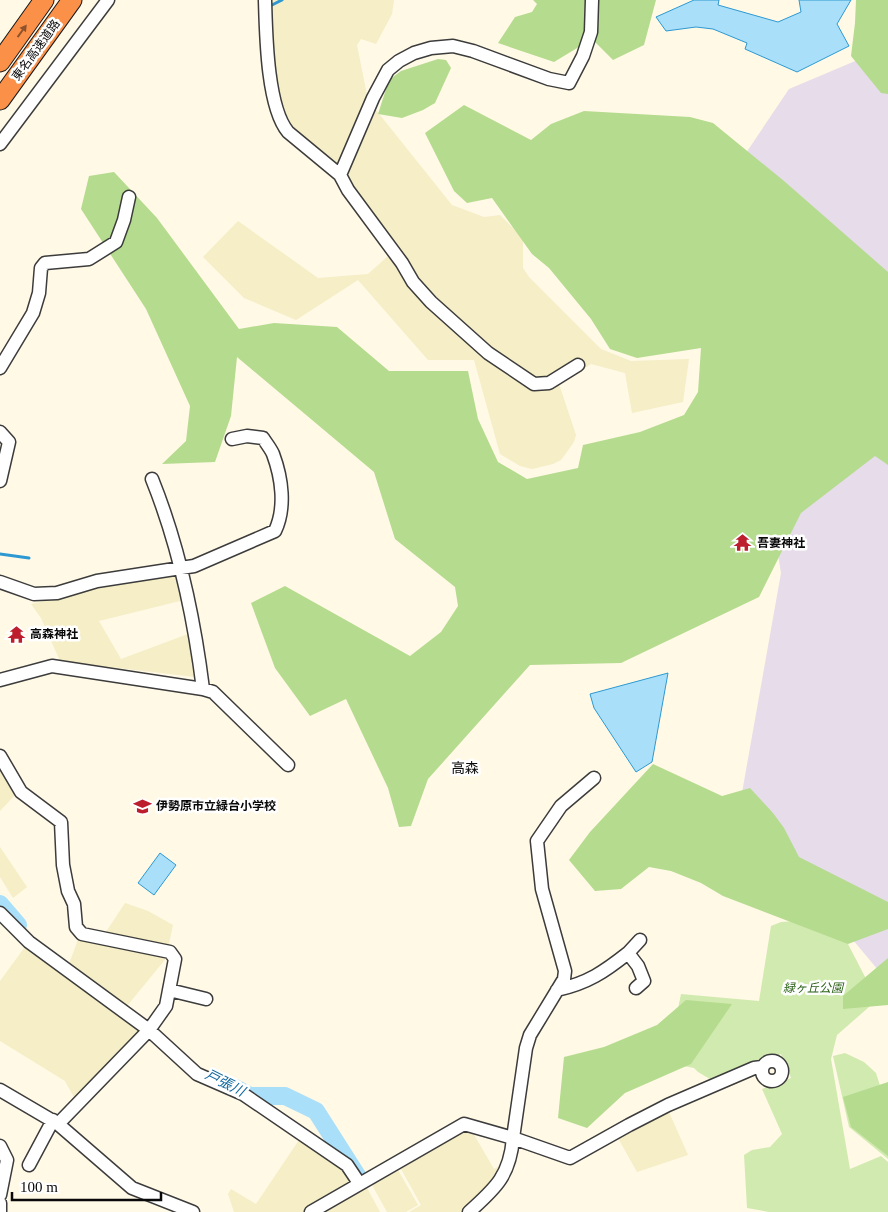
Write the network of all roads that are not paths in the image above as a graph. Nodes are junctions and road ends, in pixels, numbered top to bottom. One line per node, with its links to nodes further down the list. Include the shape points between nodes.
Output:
1 (44, 0): 6 (highway, 東名高速道路, one-way to 1)
2 (72, 0): 7 (highway, 東名高速道路)
3 (108, 0): 8 (street)
4 (265, 0): 9 (street, via 272,87 282,124)
5 (592, 0): 9 (street, via 591,32 569,83 453,46 431,48 399,61 388,70 376,93)
6 (0, 62)
7 (0, 100)
8 (0, 144)
9 (340, 175): 11 (street, via 413,282 488,353 534,384 549,383)
10 (129, 197): 12 (street, via 116,242 89,259 45,263 41,268 39,293 32,312)
11 (578, 365)
12 (0, 368)
13 (0, 432): 16 (street, via 9,442)
14 (232, 439): 17 (street, via 247,436 263,438 273,452 279,475 281,519 275,531 264,537)
15 (152, 479): 17 (street)
16 (0, 482)
17 (182, 569): 18 (street, via 97,581 42,595); 20 (street, via 196,634)
18 (0, 582)
19 (0, 680): 20 (street, via 52,666)
20 (203, 689): 22 (street, via 213,692)
21 (0, 756): 28 (street, via 20,792 61,822 63,865 74,904 76,927 82,934 170,952 175,962)
22 (288, 765)
23 (594, 778): 29 (street, via 561,806 537,841 542,889 565,971)
24 (0, 913): 31 (street, via 29,942)
25 (640, 940): 26 (street)
26 (628, 953): 27 (street, via 644,981); 29 (street, via 601,974)
27 (636, 988)
28 (169, 990): 30 (street); 31 (street, via 166,1006)
29 (557, 990): 35 (street, via 530,1035 526,1048)
30 (206, 999)
31 (149, 1030): 34 (street); 38 (street, via 197,1074 242,1094 347,1166)
32 (762, 1067): 35 (street, via 668,1105 570,1158)
33 (0, 1090): 34 (street)
34 (55, 1122): 37 (street); 43 (street, via 132,1188)
35 (513, 1138): 38 (street, via 464,1124); 41 (street, via 511,1156 502,1177)
36 (0, 1146): 39 (street, via 7,1160)
37 (29, 1165)
38 (359, 1183): 44 (street)
39 (0, 1195)
40 (0, 1202): 42 (street)
41 (475, 1210)
42 (0, 1212)
43 (193, 1212)
44 (311, 1212)

